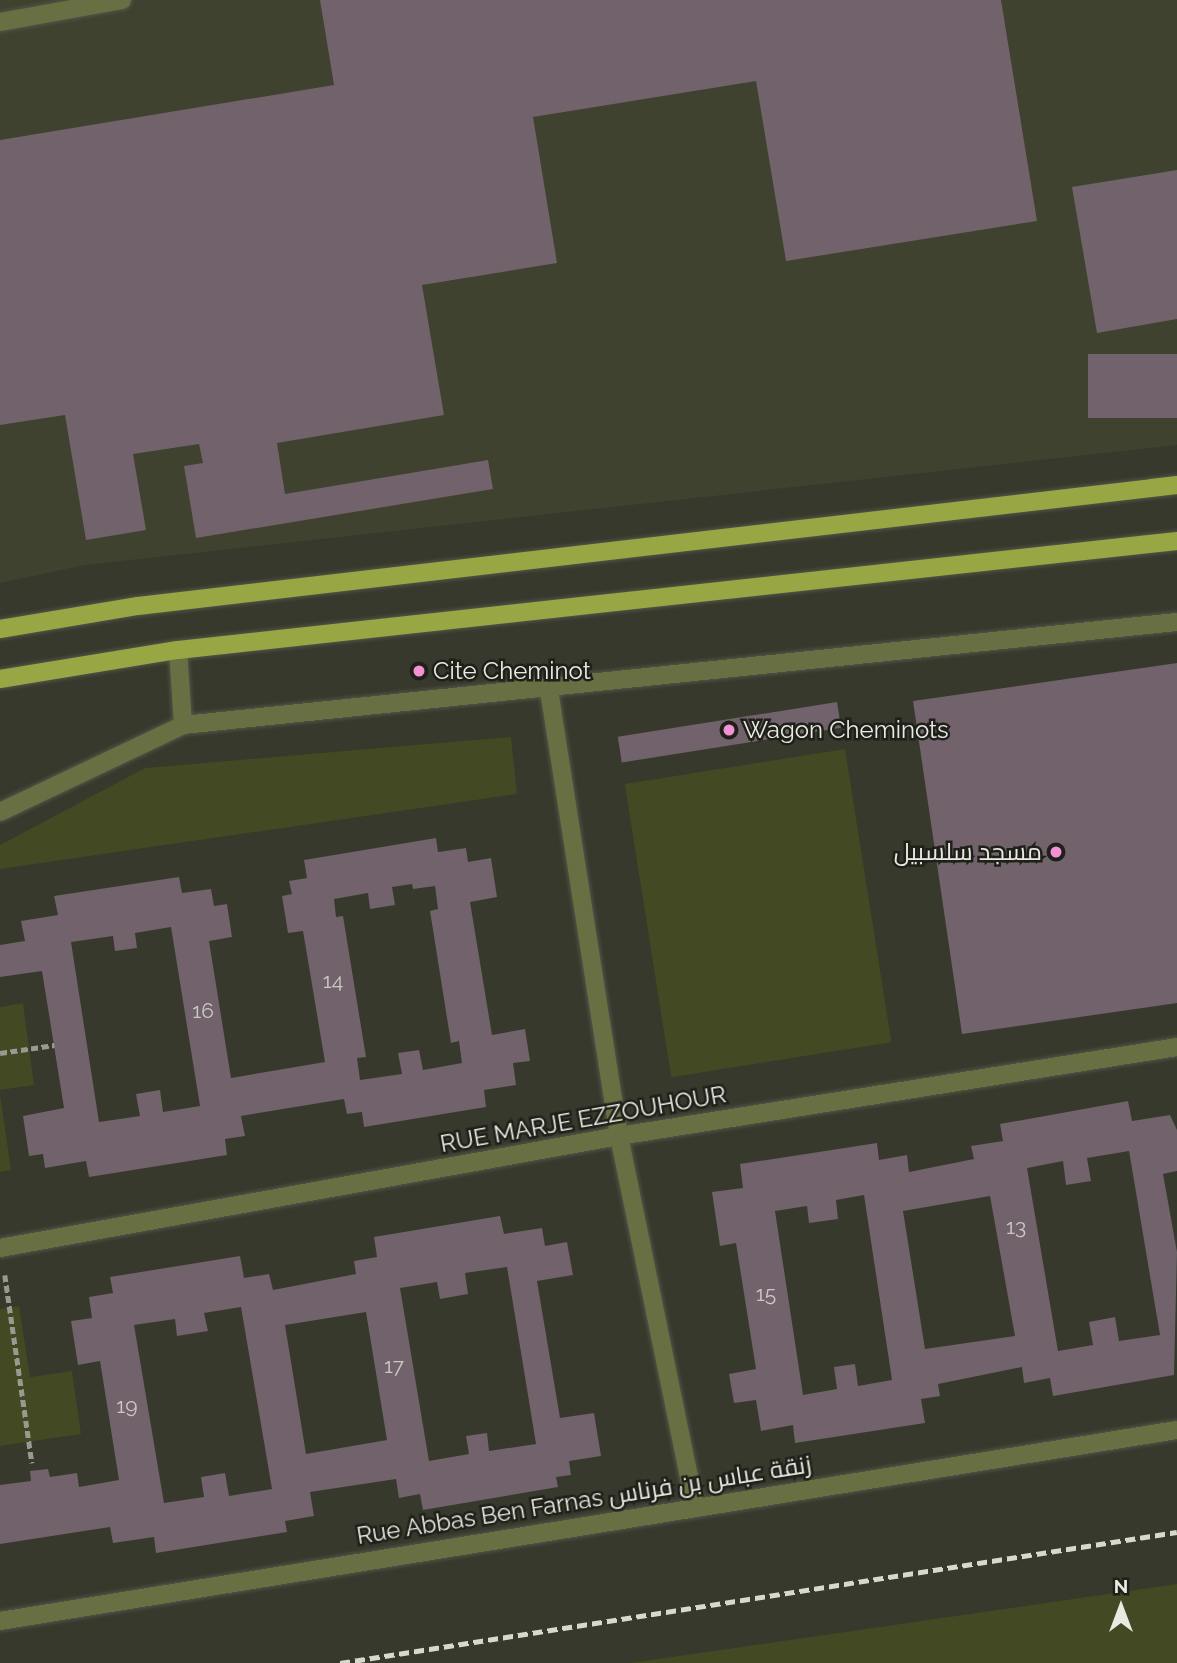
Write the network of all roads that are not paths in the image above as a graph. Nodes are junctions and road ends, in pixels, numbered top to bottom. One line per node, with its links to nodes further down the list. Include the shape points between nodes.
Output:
1 (122, 0): 2 (street)
2 (0, 22)
3 (1177, 485): 6 (main road, via 138,606)
4 (1177, 541): 7 (main road)
5 (1177, 622): 9 (street)
6 (0, 629)
7 (178, 650): 8 (main road); 10 (street)
8 (0, 679)
9 (549, 690): 10 (street); 13 (street)
10 (183, 725): 11 (street)
11 (0, 812)
12 (1177, 1047): 13 (street, RUE MARJE EZZOUHOUR)
13 (619, 1136): 14 (street, RUE MARJE EZZOUHOUR); 16 (street)
14 (1, 1248)
15 (1177, 1430): 16 (street, Rue Abbas Ben Farnas زنقة عباس بن فرناس)
16 (695, 1507): 17 (street, Rue Abbas Ben Farnas زنقة عباس بن فرناس)
17 (0, 1621)

